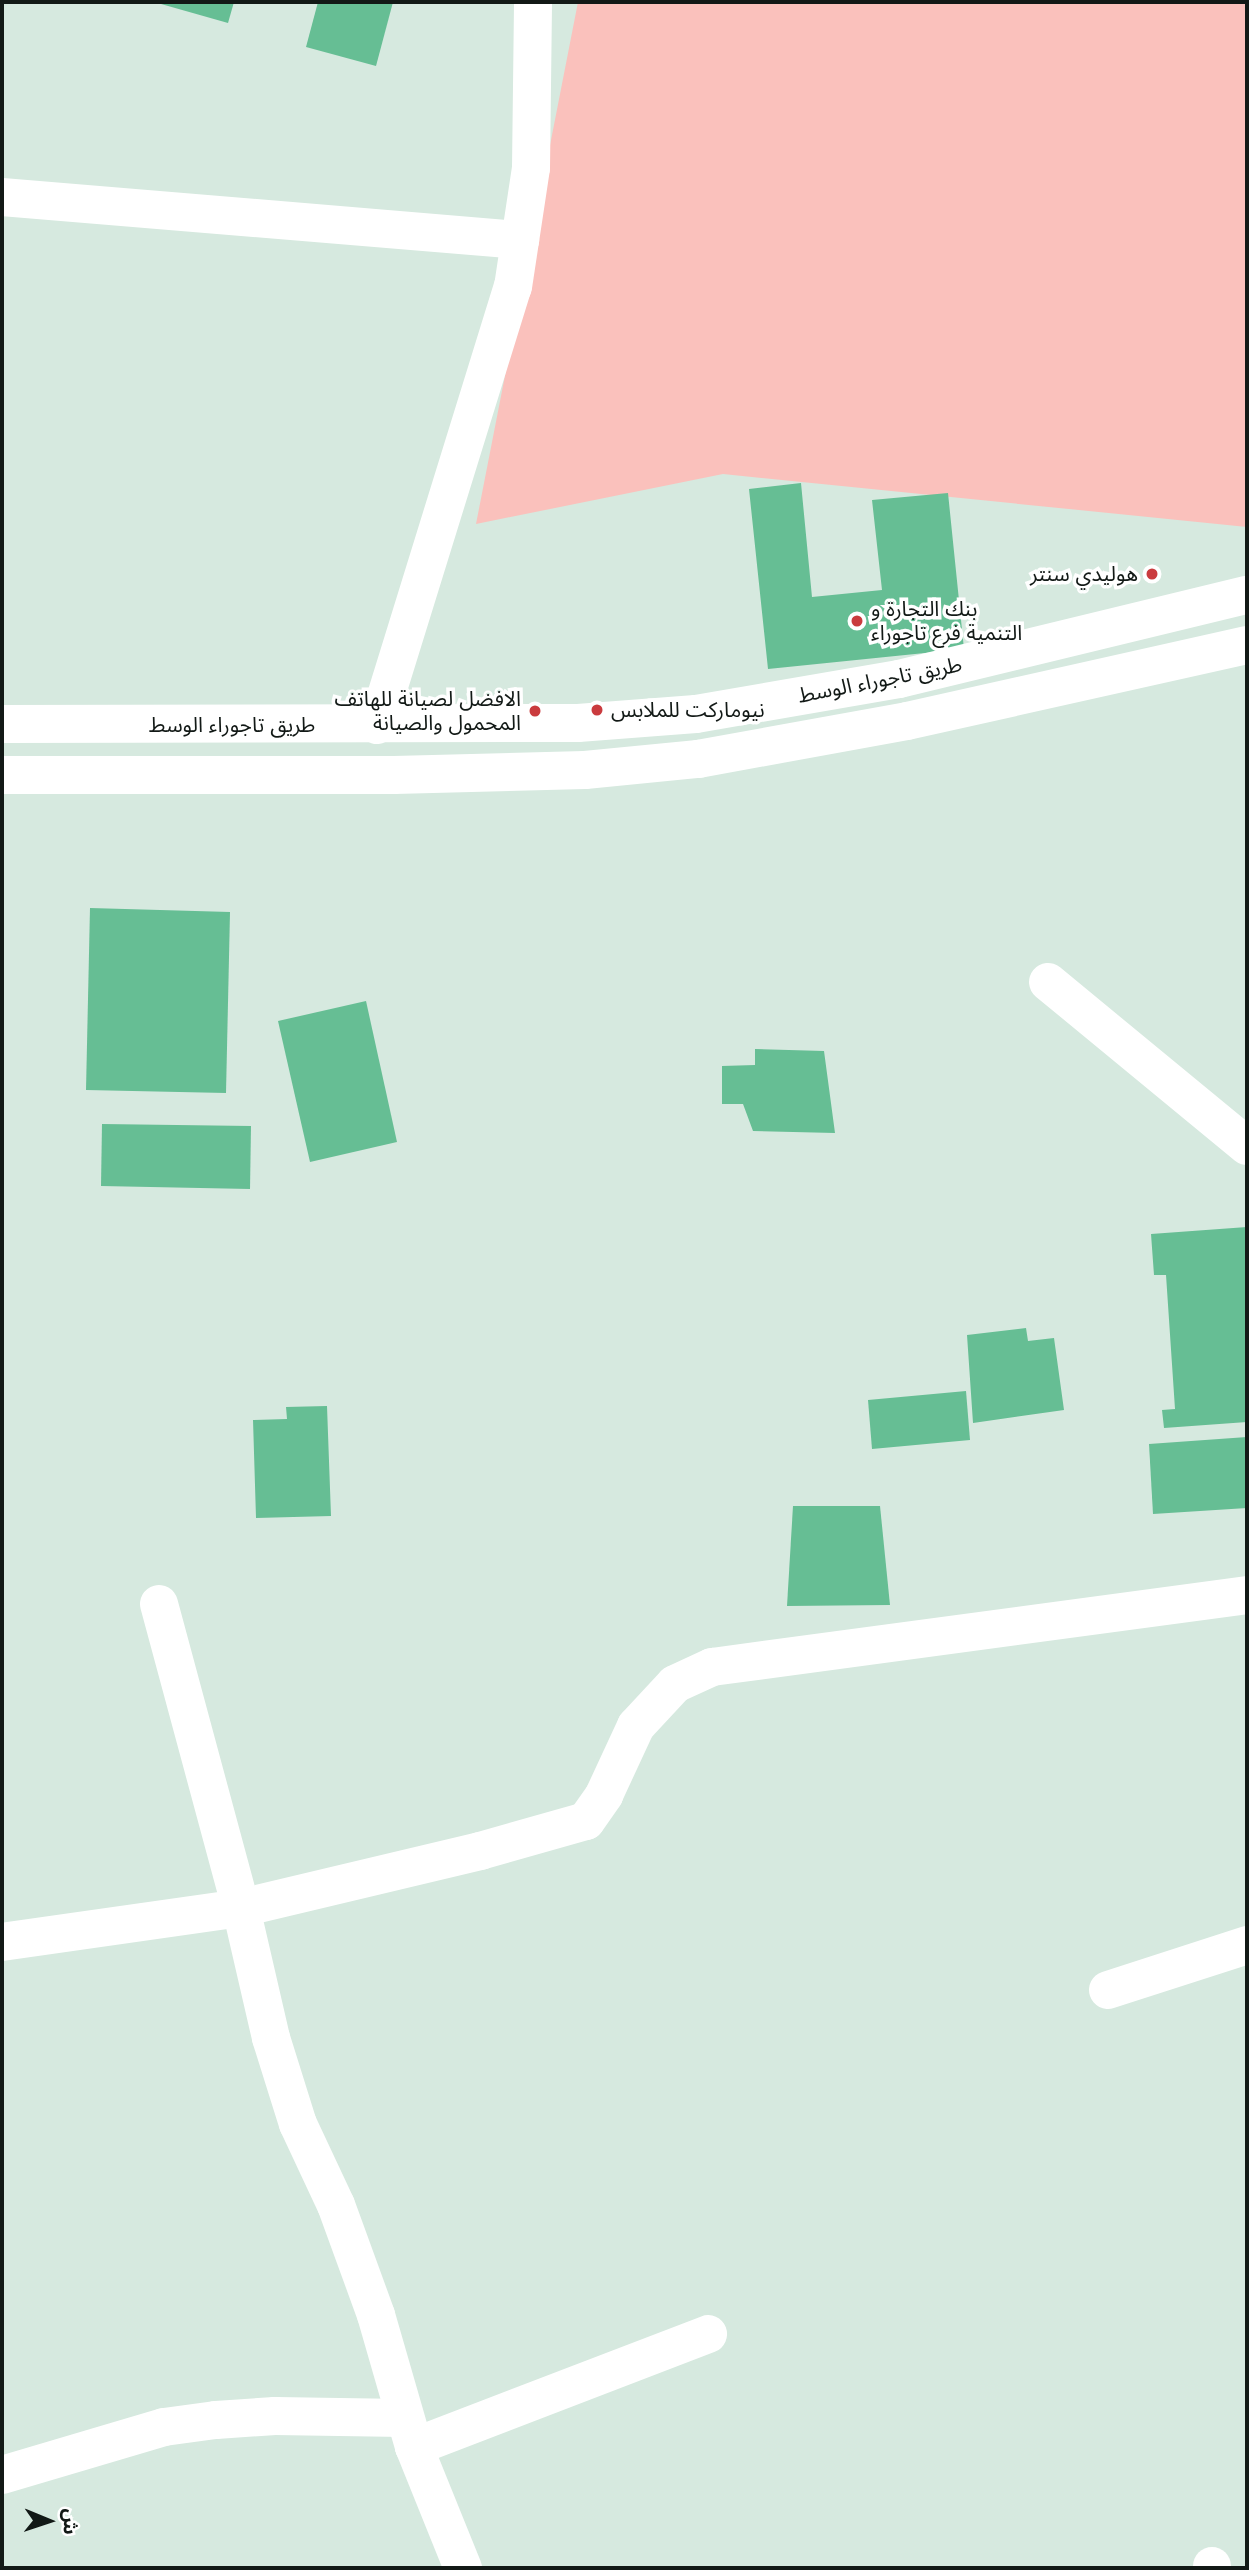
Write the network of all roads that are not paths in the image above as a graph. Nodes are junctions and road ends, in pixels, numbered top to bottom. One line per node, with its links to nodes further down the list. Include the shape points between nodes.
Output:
1 (533, 2): 3 (street, via 531,168)
2 (2, 197): 3 (street)
3 (520, 240): 8 (street, via 513,287)
4 (1247, 595): 8 (street, طريق تاجوراء الوسط, via 899,679 696,714 578,723)
5 (1247, 645): 9 (street, طريق تاجوراء الوسط, via 907,720 698,759 585,770)
6 (2, 724): 7 (street, طريق تاجوراء الوسط)
7 (177, 724): 8 (street, طريق تاجوراء الوسط); 9 (street)
8 (377, 725)
9 (178, 774): 10 (street, طريق تاجوراء الوسط)
10 (2, 775)
11 (1048, 982): 12 (street)
12 (1247, 1146)
13 (1247, 1595): 15 (street, via 712,1667 675,1684 636,1726 604,1795 586,1821)
14 (159, 1604): 15 (street)
15 (241, 1908): 16 (street); 20 (street, via 271,2038 298,2124 336,2205 376,2315)
16 (2, 1941)
17 (1247, 1945): 18 (street)
18 (1108, 1990)
19 (708, 2334): 20 (street)
20 (409, 2432): 21 (street, via 275,2416 216,2420 164,2427); 22 (street)
21 (2, 2475)
22 (463, 2568)

